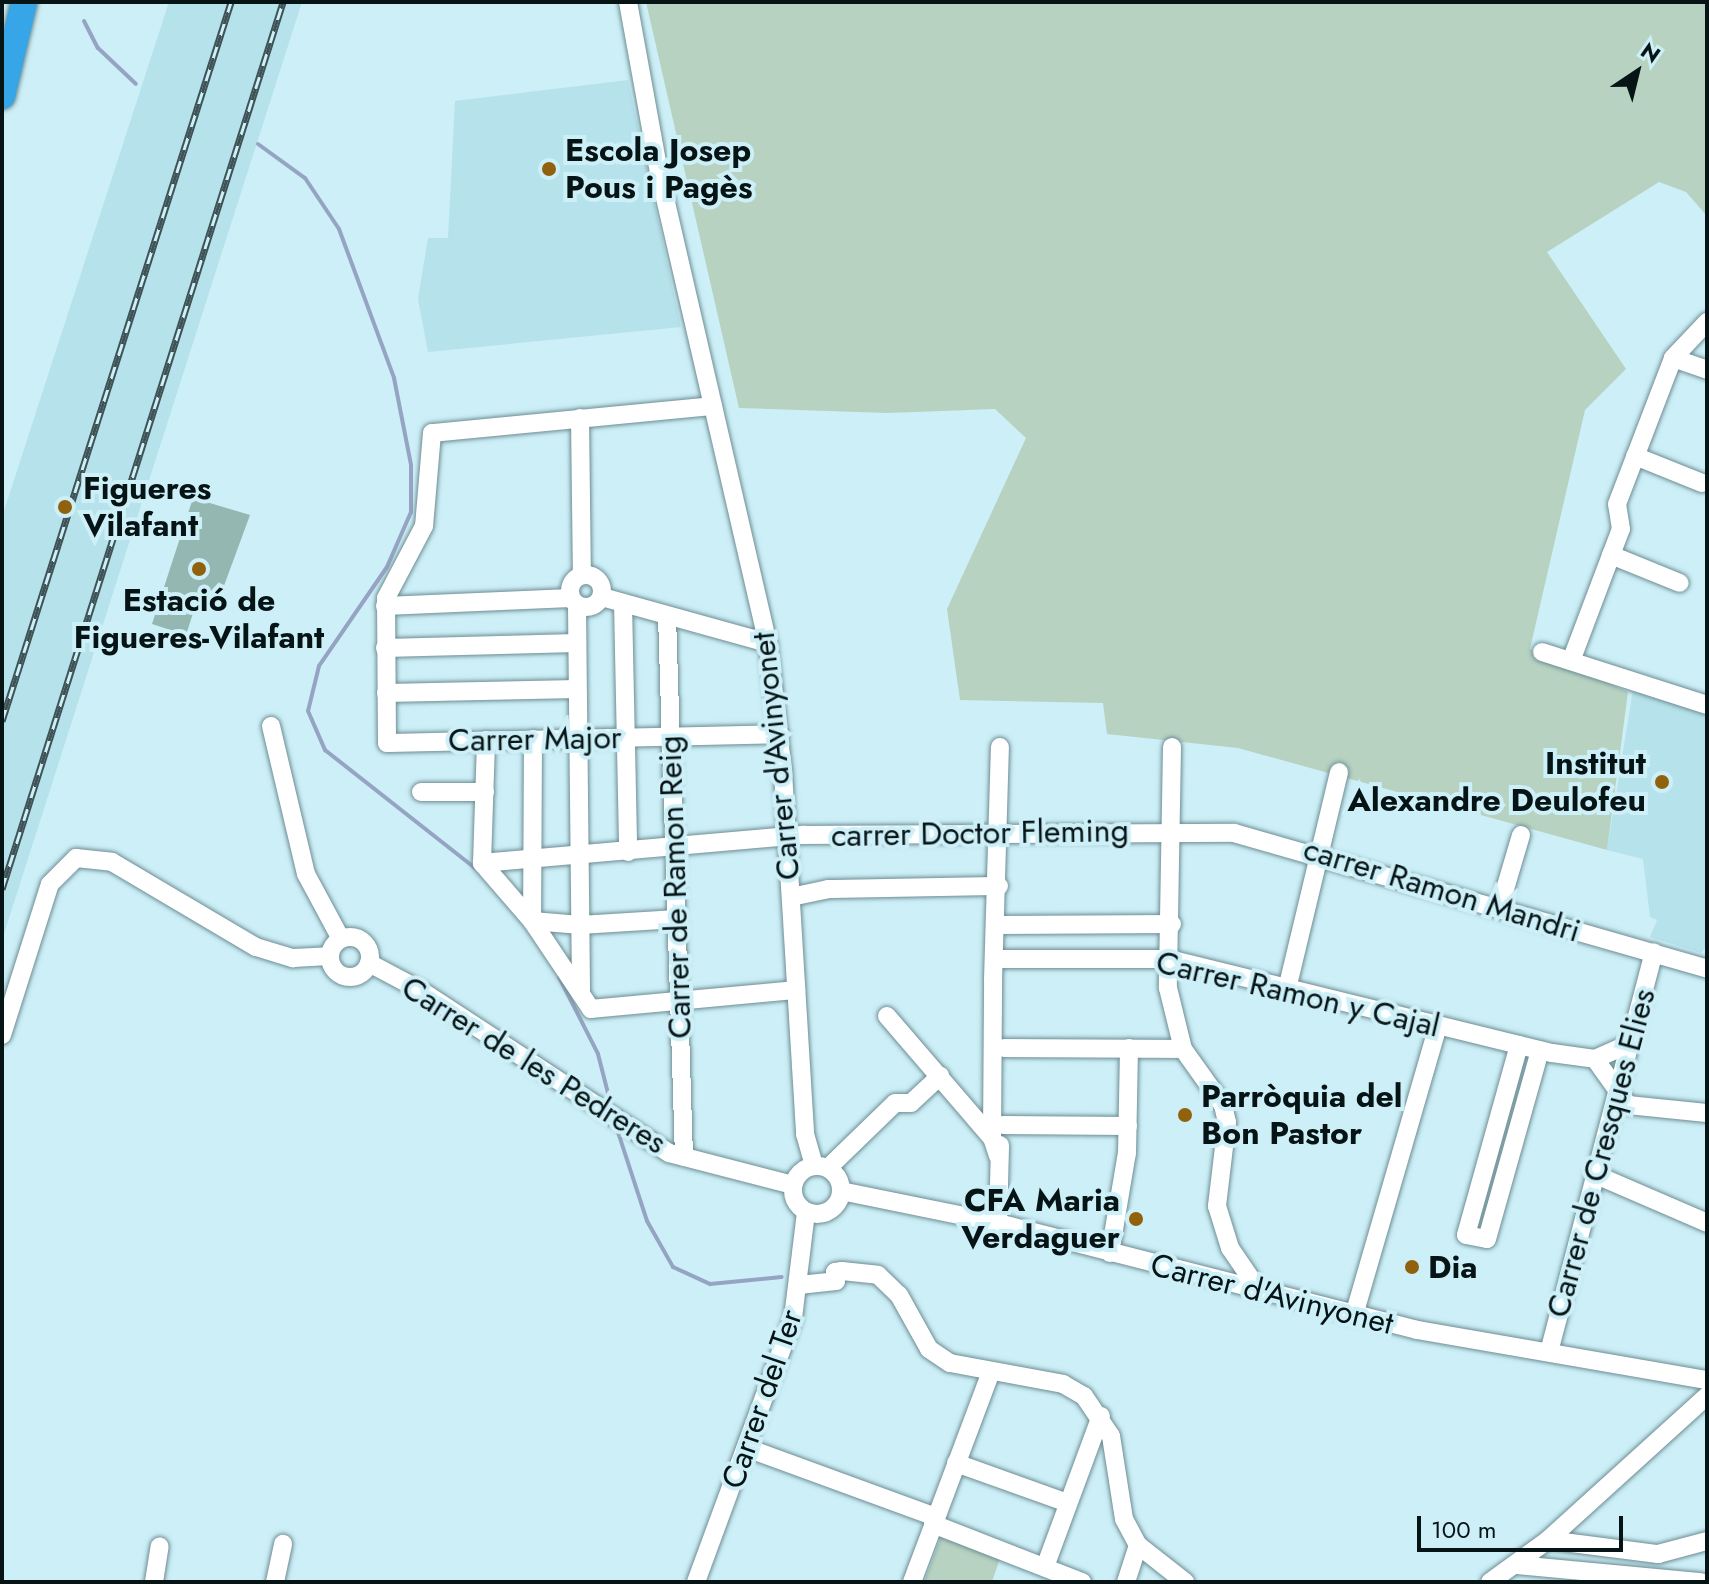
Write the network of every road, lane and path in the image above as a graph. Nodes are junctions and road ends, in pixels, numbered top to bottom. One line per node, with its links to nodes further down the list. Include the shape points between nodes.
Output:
1 (24, 2): 3 (highway)
2 (628, 2): 7 (street, Carrer d'Avinyonet)
3 (2, 96)
4 (1707, 322): 5 (street)
5 (1673, 358): 6 (street); 9 (street)
6 (1707, 370)
7 (713, 406): 8 (street); 20 (street, Carrer d'Avinyonet)
8 (580, 418): 12 (street); 17 (street, via 432,433 424,526)
9 (1635, 456): 10 (street); 11 (street, via 1617,504 1621,529)
10 (1702, 483)
11 (1611, 555): 13 (street); 23 (street)
12 (582, 575): 14 (street, via 598,580); 15 (street, via 569,589)
13 (1680, 583)
14 (602, 597): 15 (street, via 596,605); 16 (street)
15 (574, 602): 17 (street); 19 (street)
16 (623, 603): 18 (street); 30 (street)
17 (385, 606): 21 (street)
18 (667, 616): 20 (street); 29 (street, Carrer de Ramon Reig)
19 (577, 643): 21 (street); 24 (street)
20 (768, 643): 28 (street, Carrer d'Avinyonet)
21 (385, 648): 25 (street)
22 (1542, 652): 23 (street)
23 (1571, 661): 26 (street)
24 (577, 689): 25 (street); 31 (street)
25 (386, 693): 33 (street, Carrer Major, via 387,743)
26 (1707, 705)
27 (271, 726): 57 (street, via 306,874)
28 (780, 734): 29 (street, Carrer Major); 42 (street, Carrer d'Avinyonet)
29 (669, 736): 30 (street, Carrer Major); 43 (street, Carrer de Ramon Reig)
30 (626, 737): 31 (street, Carrer Major); 44 (street)
31 (577, 738): 32 (street, Carrer Major); 46 (street)
32 (533, 739): 33 (street, Carrer Major); 47 (street)
33 (486, 740): 38 (street)
34 (1000, 747): 40 (street)
35 (1172, 747): 39 (street)
36 (1339, 772): 45 (street)
37 (421, 792): 38 (street)
38 (485, 792): 48 (street)
39 (1174, 830): 40 (street, carrer Doctor Fleming); 45 (street, carrer Ramon Mandri, via 1248,835); 54 (street)
40 (1001, 833): 42 (street, carrer Doctor Fleming); 49 (street)
41 (1521, 835): 51 (street)
42 (787, 836): 43 (street, carrer Doctor Fleming); 50 (street, Carrer d'Avinyonet)
43 (673, 849): 44 (street, carrer Doctor Fleming); 52 (street, Carrer de Ramon Reig)
44 (628, 852): 46 (street, carrer Doctor Fleming)
45 (1320, 854): 51 (street, carrer Ramon Mandri); 64 (street)
46 (580, 855): 47 (street, carrer Doctor Fleming); 55 (street)
47 (531, 859): 48 (street, carrer Doctor Fleming); 53 (street)
48 (482, 863): 53 (street)
49 (999, 886): 50 (street, via 828,889); 56 (street)
50 (791, 897): 65 (street, Carrer d'Avinyonet)
51 (1500, 906): 58 (street, carrer Ramon Mandri)
52 (676, 919): 55 (street); 67 (street, Carrer de Ramon Reig)
53 (532, 921): 55 (street); 66 (street)
54 (1172, 924): 56 (street, Carrer Ramon y Cajal); 61 (street)
55 (581, 925): 66 (street)
56 (999, 925): 60 (street)
57 (341, 939): 59 (street); 62 (street, via 363,942)
58 (1654, 953): 63 (street, carrer Ramon Mandri); 71 (street, Carrer de Cresques Elies)
59 (329, 956): 62 (street, via 333,968 349,977); 70 (street, via 293,958 256,947 112,862 76,858 50,884)
60 (998, 959): 61 (street, Carrer Ramon y Cajal); 73 (street); 82 (street)
61 (1169, 959): 64 (street, Carrer Ramon y Cajal); 75 (street, via 1168,988)
62 (369, 963): 83 (street, Carrer de les Pedreres, via 420,990 623,1126)
63 (1707, 969)
64 (1287, 989): 69 (street, Carrer Ramon y Cajal)
65 (796, 990): 67 (street); 84 (street, Carrer d'Avinyonet, via 805,1134)
66 (581, 992): 67 (street, via 591,1009)
67 (680, 999): 83 (street, Carrer de Ramon Reig)
68 (887, 1016): 78 (street)
69 (1438, 1026): 72 (street, Carrer Ramon y Cajal); 94 (street)
70 (2, 1035)
71 (1629, 1044): 77 (street); 79 (street, Carrer de Cresques Elies)
72 (1519, 1045): 76 (street, Carrer Ramon y Cajal); 76 (street, via 1466,1235 1487,1239)
73 (1004, 1048): 74 (street); 82 (street)
74 (1129, 1048): 75 (street); 81 (street)
75 (1183, 1049): 93 (street, via 1223,1105 1227,1122 1217,1206 1230,1248)
76 (1540, 1050): 77 (street, Carrer Ramon y Cajal)
77 (1595, 1059): 79 (street)
78 (940, 1076): 82 (street); 84 (street, via 911,1103 895,1103)
79 (1618, 1094): 80 (street, via 1640,1109); 85 (street, Carrer de Cresques Elies)
80 (1707, 1113)
81 (1128, 1126): 82 (street); 91 (street)
82 (998, 1140): 89 (street)
83 (684, 1157): 86 (street, Carrer de les Pedreres, via 763,1172)
84 (821, 1167): 86 (street); 87 (street)
85 (1594, 1174): 90 (street); 95 (street, Carrer de Cresques Elies)
86 (793, 1185): 88 (street, via 795,1200)
87 (841, 1191): 88 (street, via 829,1211); 89 (street, Carrer d'Avinyonet)
88 (806, 1212): 92 (street, Carrer del Ter)
89 (998, 1223): 91 (street, Carrer d'Avinyonet)
90 (1707, 1223)
91 (1110, 1253): 93 (street, Carrer d'Avinyonet)
92 (799, 1285): 96 (street, via 836,1281 835,1272 842,1271 886,1279 929,1349 950,1363); 100 (street, Carrer del Ter, via 793,1318)
93 (1260, 1292): 94 (street, Carrer d'Avinyonet)
94 (1354, 1315): 95 (street, Carrer d'Avinyonet)
95 (1549, 1352): 97 (street, Carrer d'Avinyonet)
96 (990, 1374): 99 (street, via 1063,1384 1084,1396); 101 (street)
97 (1707, 1380)
98 (1707, 1396): 104 (street)
99 (1101, 1416): 102 (street); 107 (street, via 1111,1436 1124,1519)
100 (747, 1448): 103 (street); 113 (street, Carrer del Ter)
101 (956, 1463): 102 (street); 103 (street)
102 (1068, 1503): 110 (street)
103 (934, 1520): 110 (street); 114 (street)
104 (1548, 1540): 105 (street, via 1658,1554); 109 (street)
105 (1707, 1541)
106 (283, 1544): 112 (street)
107 (1138, 1545): 116 (street); 117 (street)
108 (160, 1546): 111 (street)
109 (1517, 1565): 118 (street); 119 (street)
110 (1045, 1567): 115 (street)
111 (154, 1582)
112 (275, 1582)
113 (696, 1582)
114 (912, 1582)
115 (1082, 1582)
116 (1126, 1582)
117 (1185, 1582)
118 (1490, 1582)
119 (1701, 1582)

